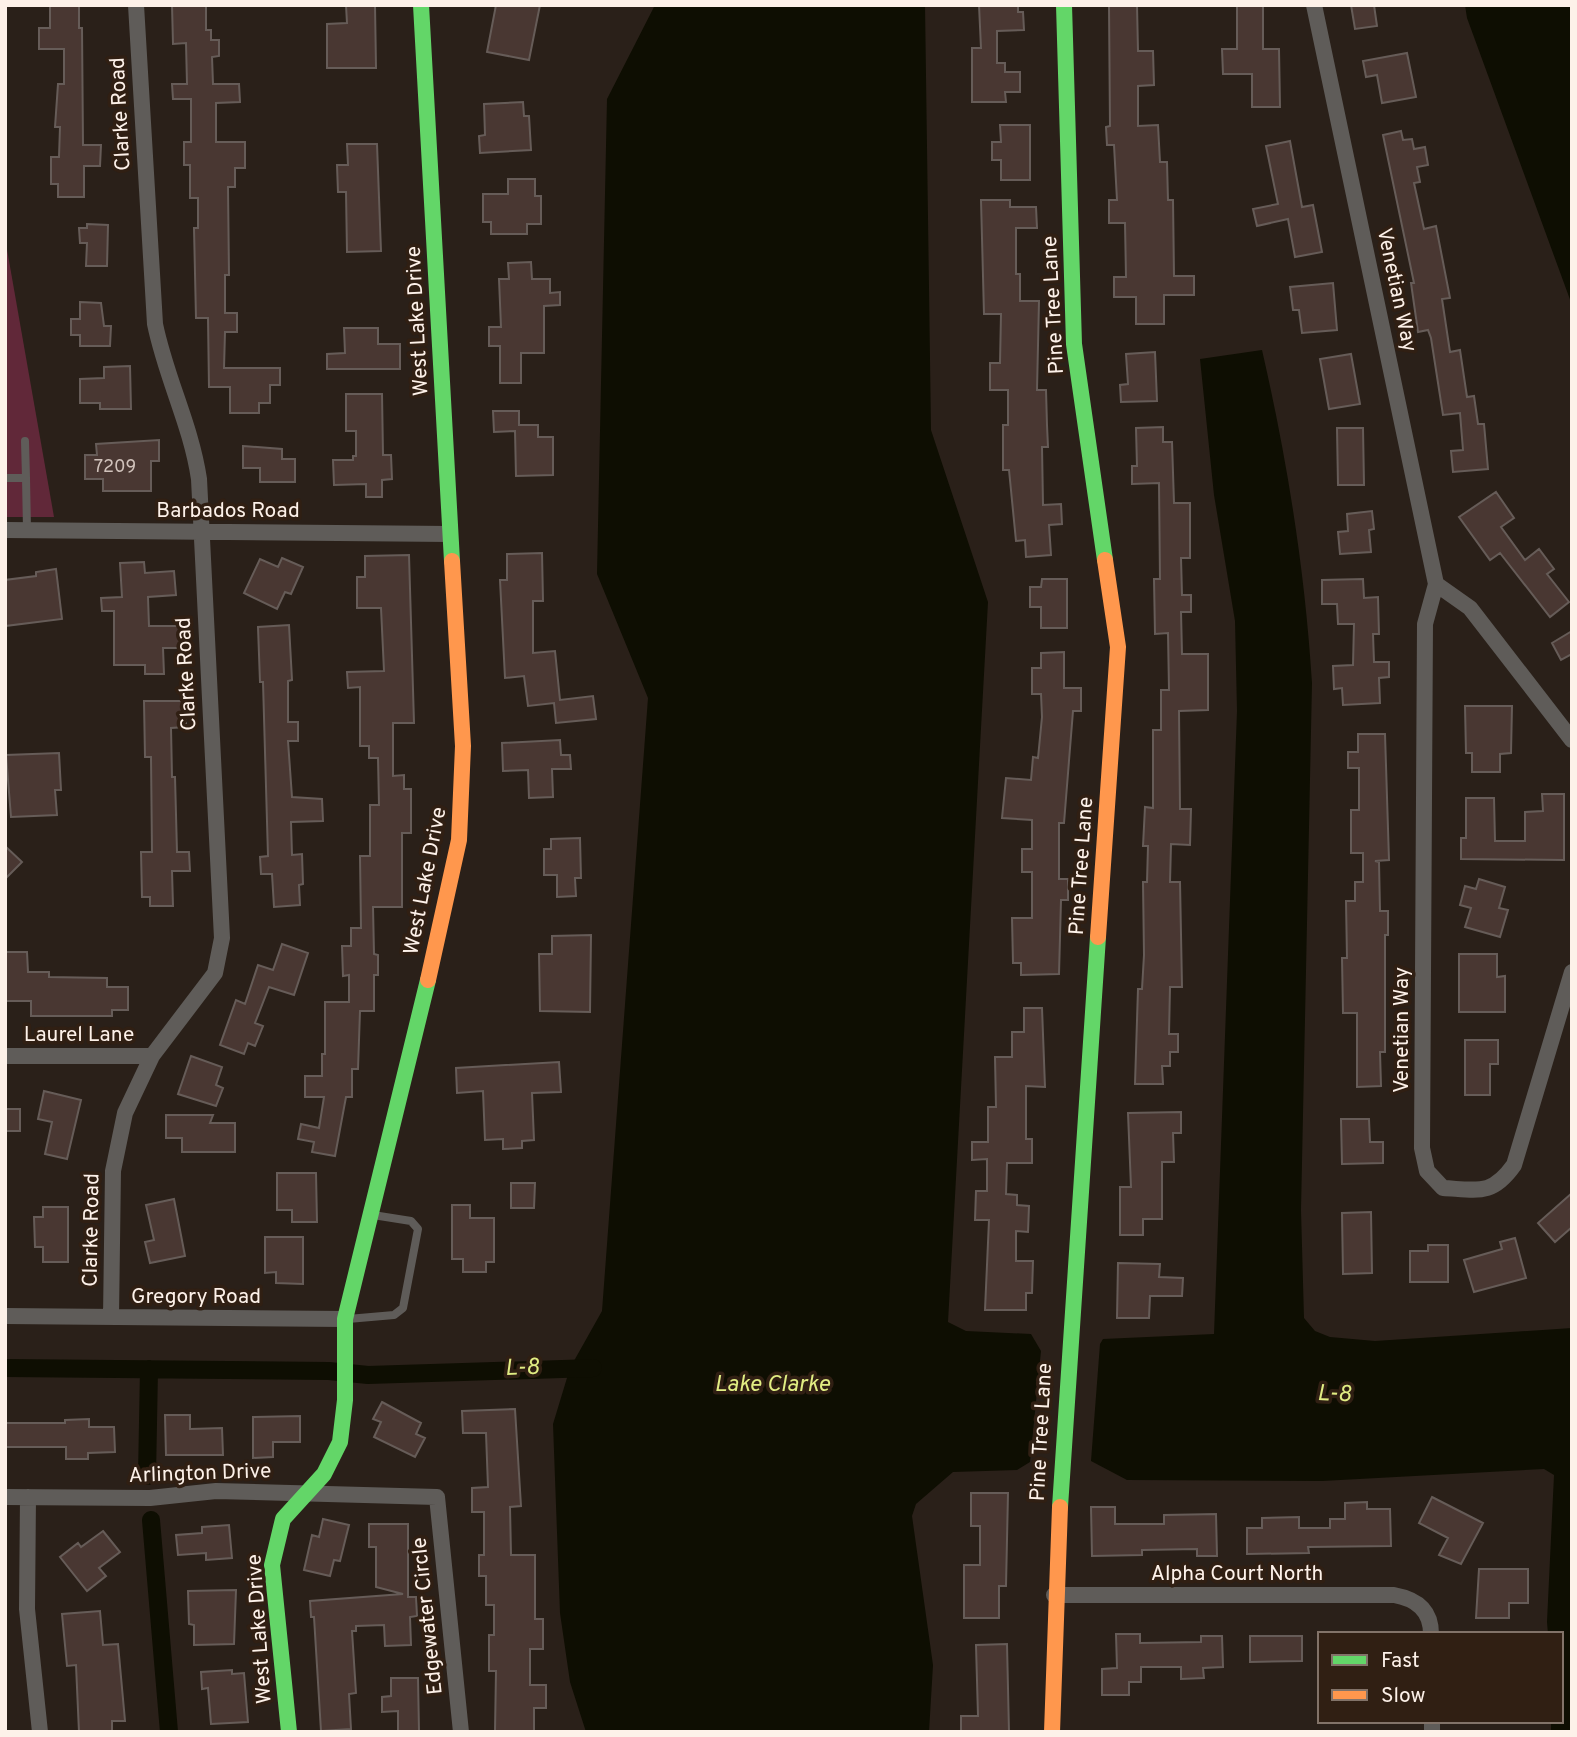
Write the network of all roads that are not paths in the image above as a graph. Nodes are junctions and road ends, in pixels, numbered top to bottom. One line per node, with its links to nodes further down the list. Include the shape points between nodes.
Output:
1 (136, 5): 10 (street, Clarke Road, via 152,300 160,349 195,455)
2 (421, 5): 11 (street, West Lake Drive)
3 (1064, 5): 25 (street, Pine Tree Lane, via 1074,344 1118,647)
4 (1314, 5): 12 (street, Venetian Way)
5 (25, 441): 7 (lane)
6 (5, 478): 7 (lane)
7 (26, 478): 9 (lane)
8 (5, 530): 9 (street, Barbados Road)
9 (27, 530): 10 (street, Barbados Road)
10 (201, 532): 11 (street, Barbados Road); 16 (street, Clarke Road, via 222,950 208,984)
11 (450, 534): 17 (street, West Lake Drive, via 463,746 458,840 448,898)
12 (1436, 584): 13 (street, via 1470,608); 14 (street, Venetian Way, via 1425,624 1422,1148 1427,1171 1443,1188 1485,1190 1502,1183 1514,1165)
13 (1572, 740)
14 (1572, 972)
15 (5, 1056): 16 (street, Laurel Lane)
16 (152, 1056): 19 (street, Clarke Road, via 125,1113 116,1147)
17 (370, 1215): 20 (street, West Lake Drive); 20 (lane, via 411,1221 418,1229 403,1308 394,1315)
18 (5, 1316): 19 (street, Gregory Road)
19 (111, 1317): 20 (street, Gregory Road)
20 (345, 1319): 21 (street, West Lake Drive, via 343,1430 336,1453)
21 (309, 1494): 23 (street, Arlington Drive, via 216,1491 150,1498); 24 (street, Arlington Drive); 28 (street, West Lake Drive, via 283,1520 273,1554)
22 (5, 1497): 23 (street, Arlington Drive)
23 (28, 1497): 27 (street, via 27,1609)
24 (437, 1497): 29 (street, Edgewater Circle)
25 (1055, 1595): 26 (street, Alpha Court North, via 1394,1595 1417,1603 1431,1622); 30 (street, Pine Tree Lane)
26 (1431, 1632)
27 (40, 1732)
28 (289, 1732)
29 (461, 1732)
30 (1052, 1732)

